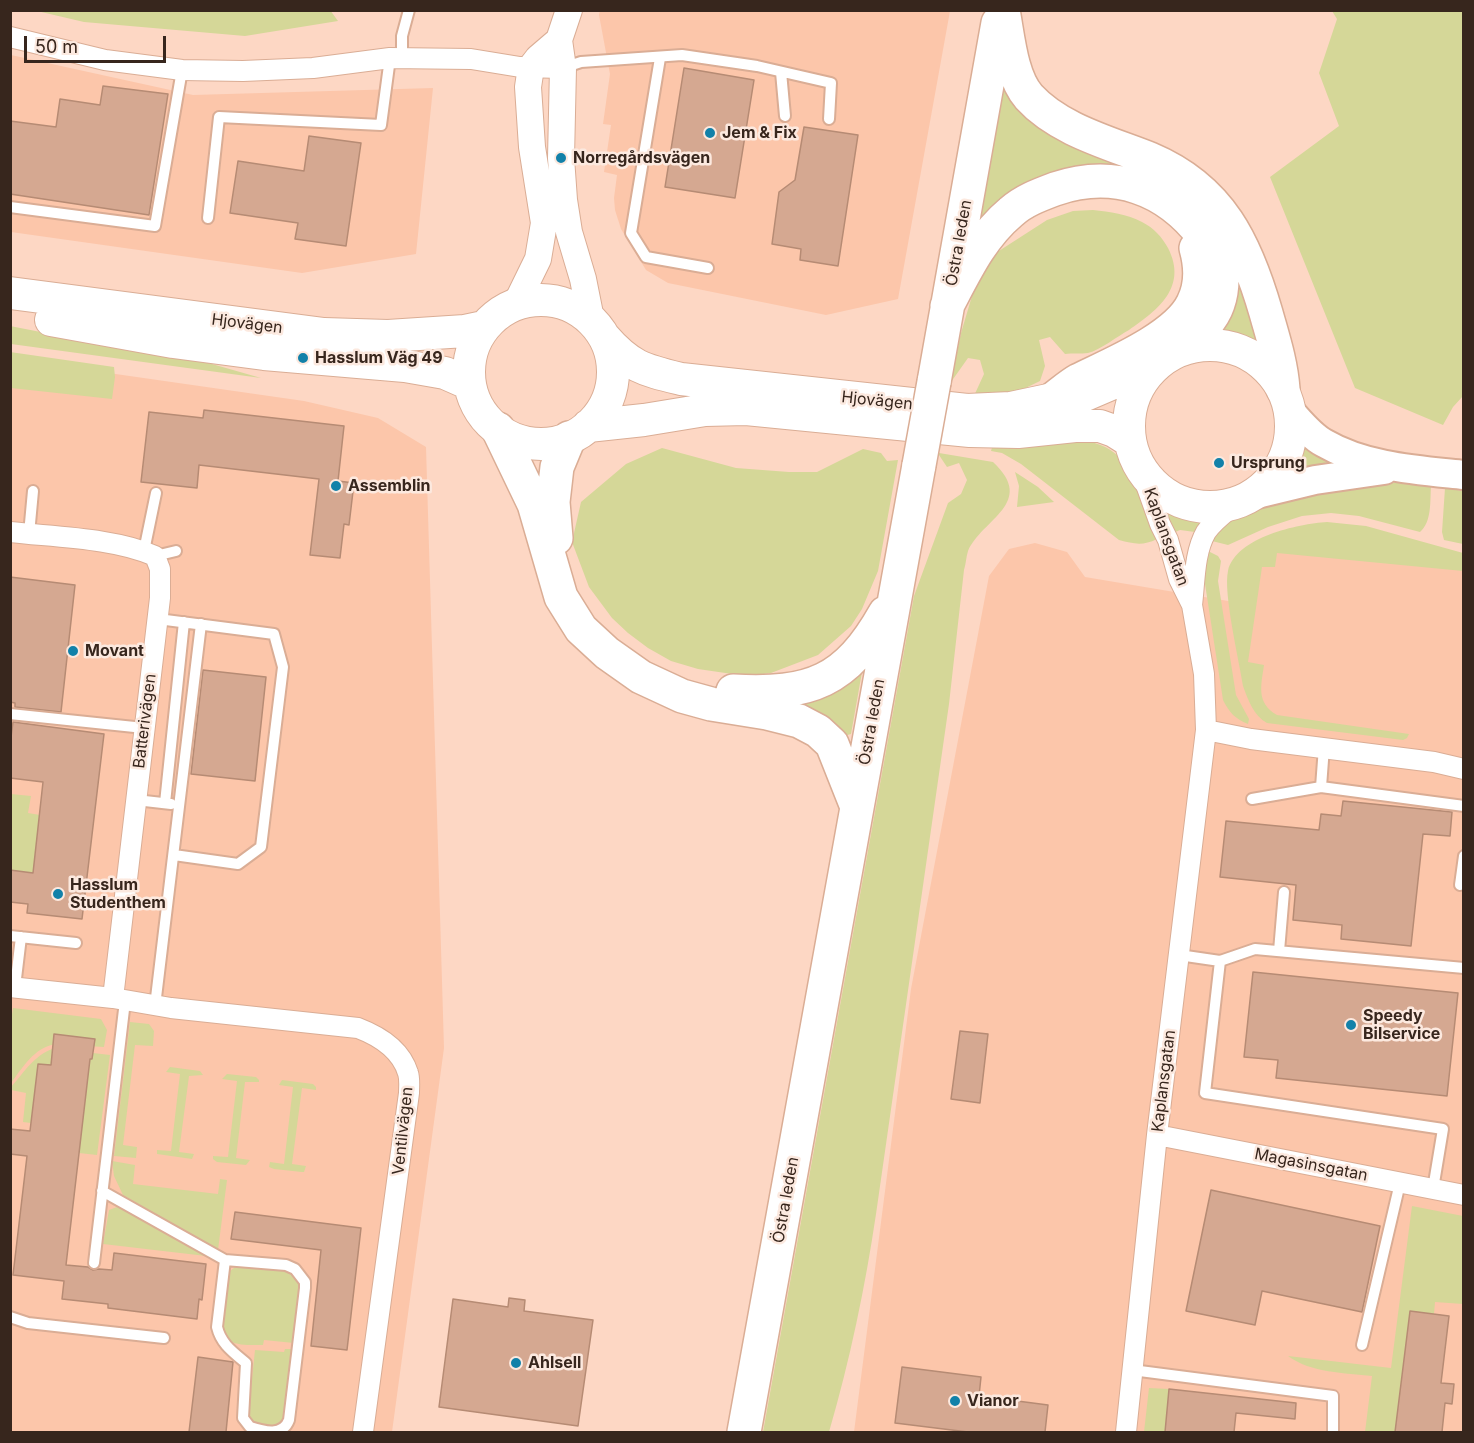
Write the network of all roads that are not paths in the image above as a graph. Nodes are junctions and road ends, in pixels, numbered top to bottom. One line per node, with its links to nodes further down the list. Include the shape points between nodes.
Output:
1 (409, 10): 6 (lane)
2 (569, 10): 5 (street)
3 (1002, 10): 20 (highway, Östra leden); 27 (highway, via 1013,63 1028,96 1076,129 1175,172 1212,201 1229,221 1258,285)
4 (10, 37): 10 (street, via 105,60)
5 (560, 40): 8 (street); 9 (street)
6 (396, 58): 8 (street, via 471,59); 10 (street, via 313,68); 16 (lane, via 381,125 219,117)
7 (660, 58): 9 (lane, via 581,62); 11 (lane, via 682,55); 17 (lane, via 631,233 646,257)
8 (531, 68): 9 (street); 19 (street, via 528,108 544,223 537,259)
9 (563, 68): 23 (street, via 561,158 568,231)
10 (182, 70): 14 (lane, via 155,226)
11 (781, 72): 12 (lane); 13 (lane, via 831,83)
12 (785, 116)
13 (829, 119)
14 (10, 207)
15 (1189, 217): 20 (highway, via 1159,196 1131,184 1089,181 1044,193 1024,202 996,225 973,256); 24 (highway, via 1217,254 1222,279 1218,304 1204,327); 26 (highway, via 1199,260 1200,282 1193,304 1179,322 1148,344 1077,381)
16 (208, 218)
17 (708, 268)
18 (10, 293): 22 (main road, Hjovägen, via 324,334 388,336)
19 (516, 304): 22 (main road); 23 (main road, via 556,301 574,308)
20 (947, 306): 39 (highway, Östra leden, bridge)
21 (10, 313): 25 (main road, Hjovägen, via 264,354 405,366 445,373)
22 (484, 327): 25 (main road, via 469,364)
23 (598, 328): 26 (main road, Hjovägen, via 621,356 647,370 681,379 967,410 1011,408); 29 (main road, via 611,355 610,394 601,411)
24 (1168, 357): 26 (main road, Hjovägen, via 1085,395); 27 (main road, via 1198,345 1232,347 1268,368); 30 (main road, via 1143,379 1135,393 1128,424)
25 (470, 384): 28 (main road, via 475,401)
26 (1053, 399)
27 (1287, 400): 31 (main road, via 1322,442 1342,452); 35 (main road, via 1292,427 1285,459 1272,479)
28 (498, 429): 29 (main road, via 514,439 532,443 551,443); 55 (highway, via 534,504 561,597 581,629 641,676 682,696 767,713 818,731 832,744)
29 (579, 432): 30 (main road, Hjovägen, via 705,411 746,409 970,431 1100,426 1114,431); 39 (highway, via 557,467 554,532 562,562 574,593 594,622 649,666 689,684 714,690 761,693 810,685 848,665 873,635)
30 (1135, 454): 35 (main road, via 1152,483 1182,503 1219,507); 40 (street, Kaplansgatan)
31 (1400, 468): 32 (main road); 35 (main road, via 1315,480)
32 (1464, 475)
33 (33, 490): 36 (lane)
34 (156, 493): 38 (lane)
35 (1245, 499): 40 (street, Kaplansgatan, via 1214,522 1206,533 1197,557)
36 (20, 533): 38 (street, via 104,543)
37 (176, 551): 38 (lane)
38 (150, 554): 41 (street, Batterivägen, via 160,569)
39 (895, 596): 55 (highway, Östra leden)
40 (1192, 605): 46 (street, Kaplansgatan, via 1204,674)
41 (158, 619): 42 (lane); 45 (street, Batterivägen)
42 (184, 622): 43 (lane); 52 (lane)
43 (201, 624): 53 (lane); 56 (lane, via 274,634 283,667 261,847 238,864)
44 (10, 714): 45 (lane)
45 (144, 728): 51 (street, Batterivägen)
46 (1206, 730): 47 (street); 63 (street, Kaplansgatan)
47 (1324, 747): 48 (street); 49 (lane)
48 (1464, 769)
49 (1321, 787): 50 (lane); 54 (lane)
50 (1252, 799)
51 (136, 800): 52 (lane); 67 (street, Batterivägen)
52 (165, 803): 53 (lane)
53 (181, 804): 56 (lane)
54 (1464, 806)
55 (857, 807): 81 (highway, Östra leden)
56 (174, 855): 68 (lane)
57 (1464, 856): 58 (lane)
58 (1460, 885)
59 (1284, 892): 62 (lane)
60 (16, 936): 61 (lane); 66 (lane)
61 (76, 943)
62 (1279, 951): 64 (lane, via 1255,949); 65 (lane)
63 (1179, 955): 64 (lane); 69 (street, Kaplansgatan)
64 (1220, 961): 71 (lane, via 1205,1093 1443,1129)
65 (1464, 968)
66 (13, 987): 67 (street, Ventilvägen)
67 (119, 999): 68 (street, Ventilvägen); 72 (lane)
68 (155, 1006): 80 (street, Ventilvägen, via 358,1029 389,1045 408,1073 409,1093)
69 (1157, 1135): 70 (street, Magasinsgatan); 79 (street, Kaplansgatan)
70 (1400, 1183): 71 (street, Magasinsgatan); 78 (lane)
71 (1433, 1189): 73 (street, Magasinsgatan)
72 (102, 1191): 74 (lane); 75 (lane)
73 (1464, 1195)
74 (225, 1260): 74 (lane, via 286,1265 295,1269 305,1282 290,1420 277,1432 250,1427 243,1418 246,1363 225,1345 217,1327)
75 (94, 1263)
76 (10, 1317): 77 (lane, via 28,1323)
77 (164, 1338)
78 (1362, 1345)
79 (1132, 1370): 82 (street, Kaplansgatan); 83 (lane, via 1333,1396)
80 (363, 1432)
81 (744, 1432)
82 (1126, 1432)
83 (1333, 1432)

